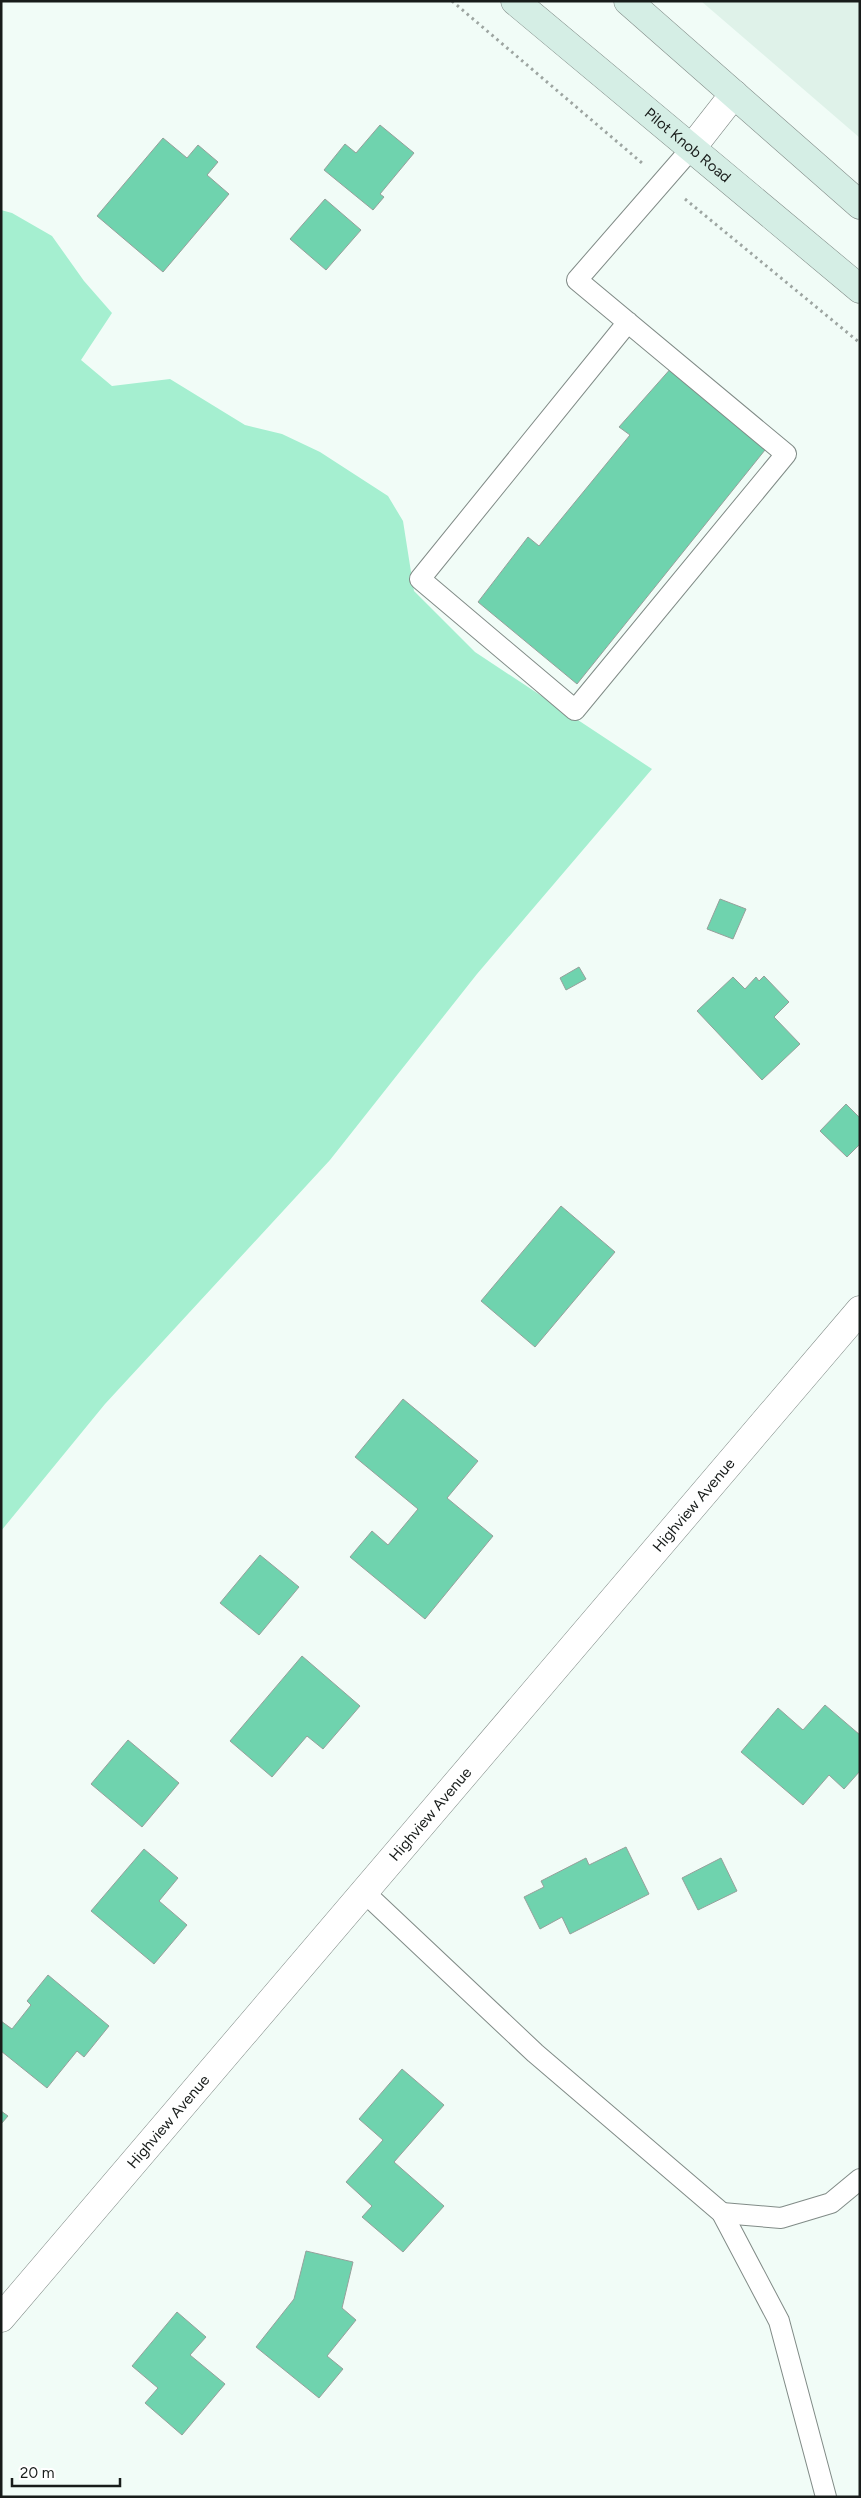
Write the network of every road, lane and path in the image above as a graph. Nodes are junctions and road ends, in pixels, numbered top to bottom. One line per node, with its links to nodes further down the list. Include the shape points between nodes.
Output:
1 (515, 1): 4 (main road, Pilot Knob Road)
2 (628, 1): 3 (main road)
3 (734, 94): 4 (street); 5 (main road)
4 (691, 149): 6 (main road, Pilot Knob Road); 7 (lane, via 577,280)
5 (860, 205)
6 (860, 289)
7 (628, 322): 7 (lane, via 786,454 575,710 420,579)
8 (860, 1310): 9 (street, Highview Avenue)
9 (364, 1892): 11 (lane, via 535,2053); 12 (street, Highview Avenue)
10 (860, 2179): 11 (lane, via 831,2203 781,2218)
11 (722, 2213): 13 (lane, via 779,2321)
12 (1, 2318)
13 (826, 2497)

